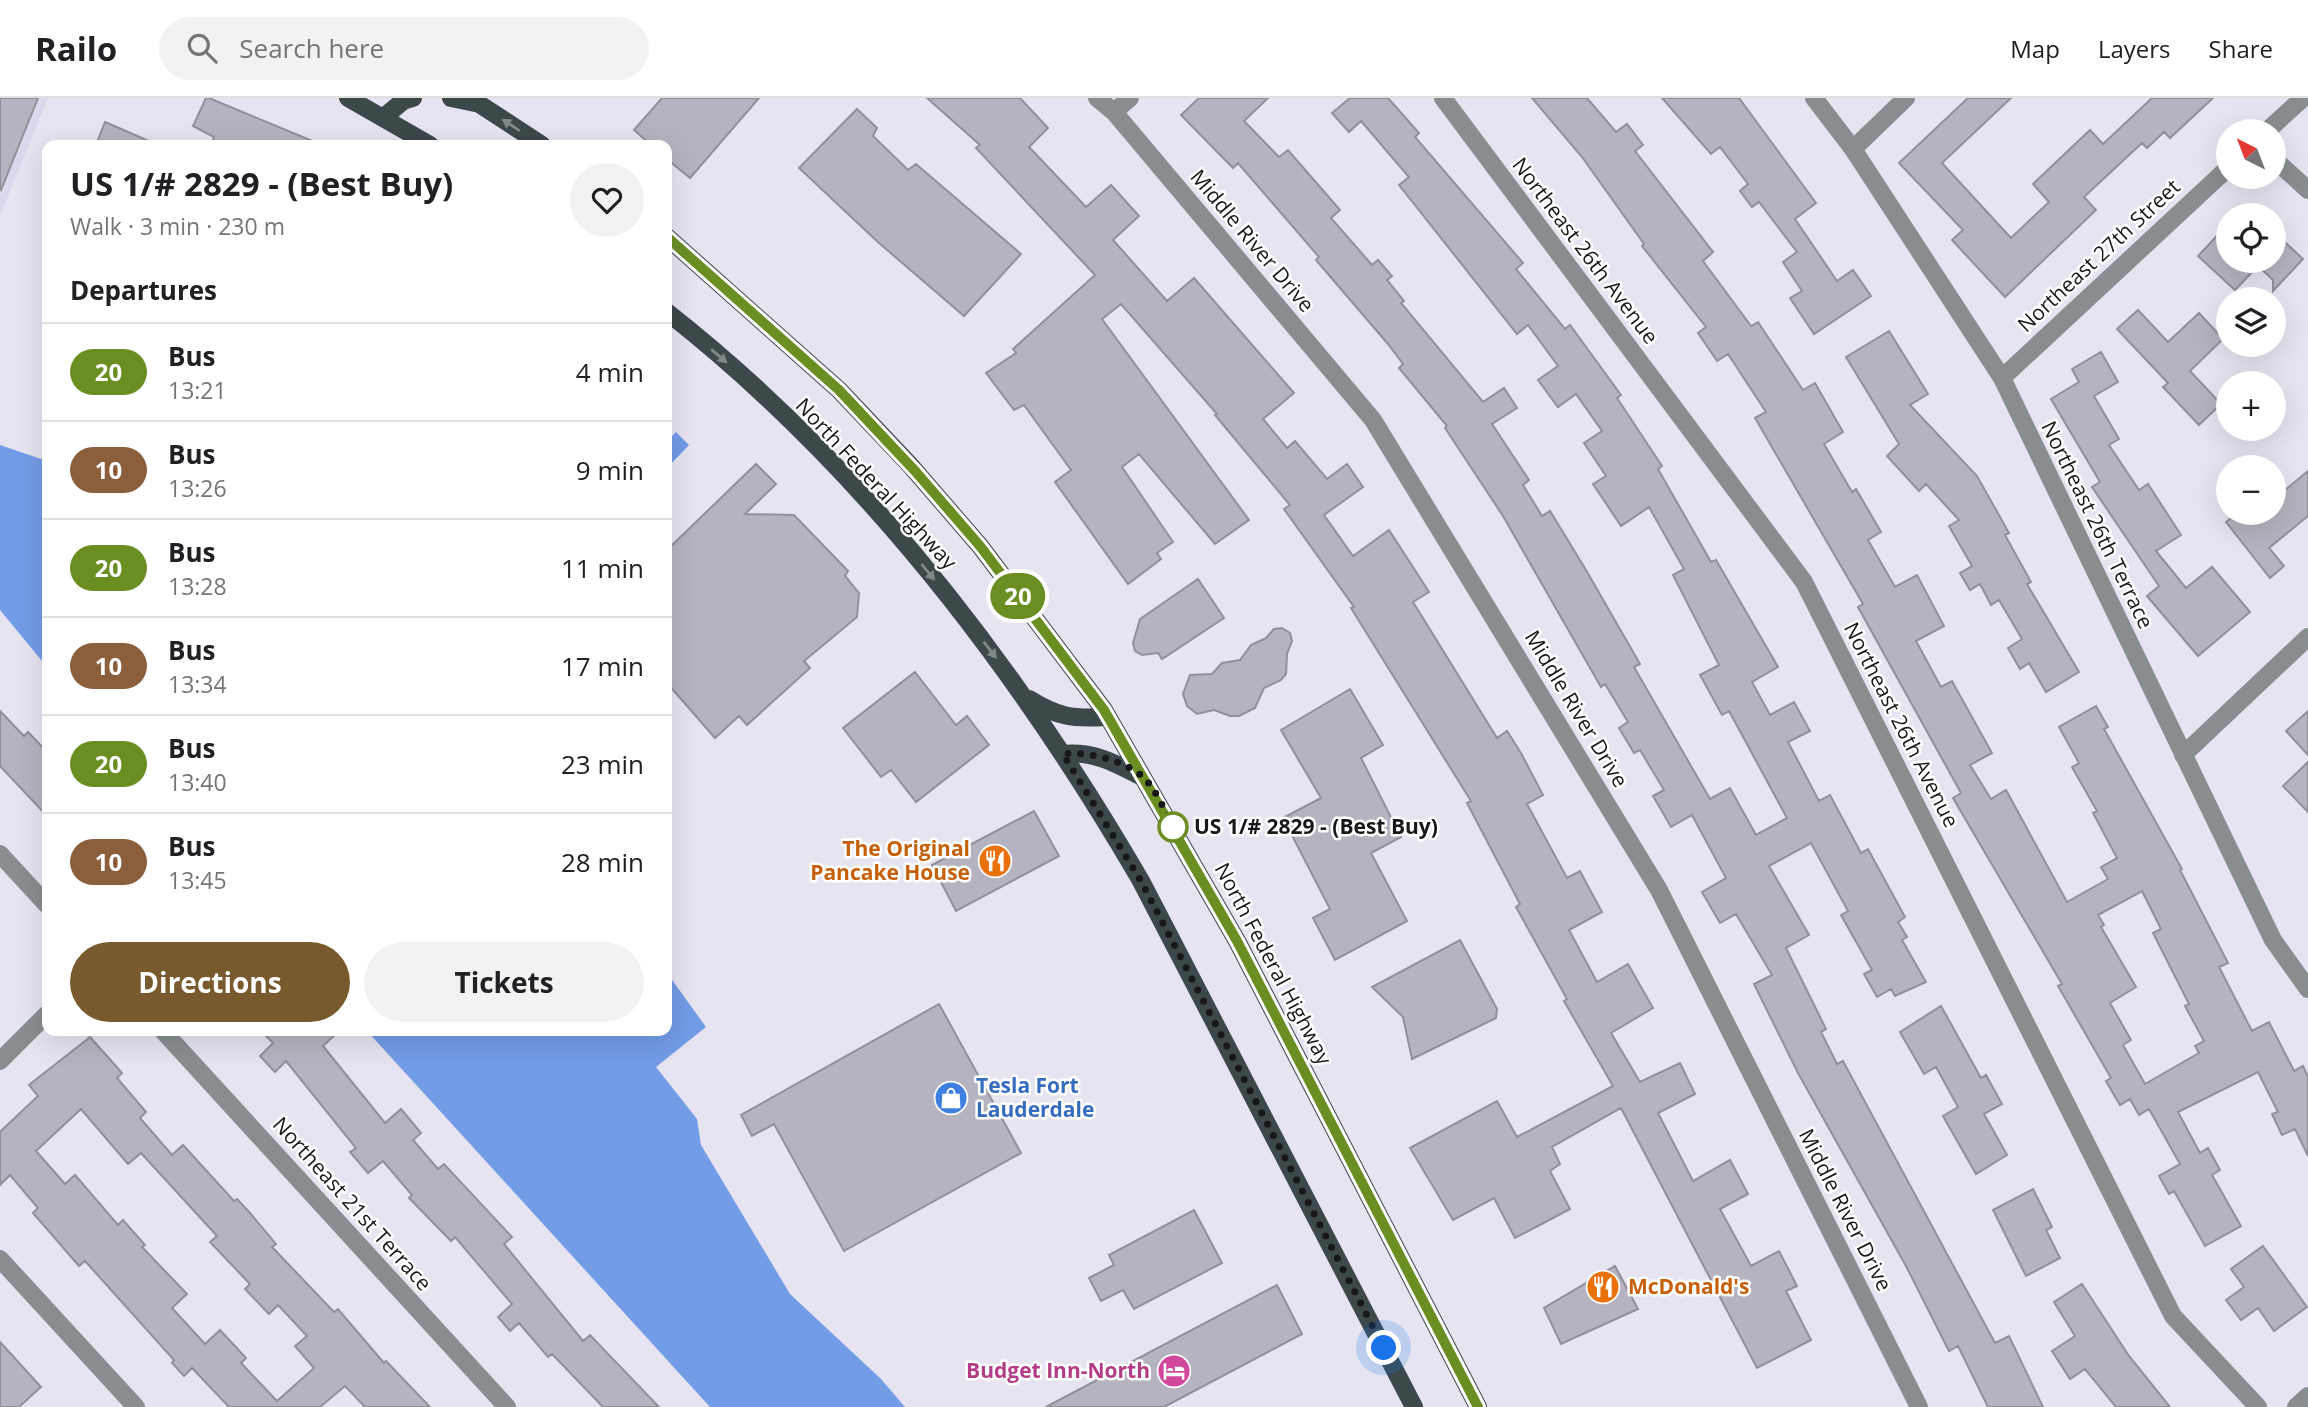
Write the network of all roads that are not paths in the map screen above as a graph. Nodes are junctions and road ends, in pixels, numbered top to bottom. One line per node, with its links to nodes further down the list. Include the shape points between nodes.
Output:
1 (348, 98): 12 (main road)
2 (413, 98): 12 (main road)
3 (451, 98): 10 (main road)
4 (1097, 98): 11 (street, Middle River Drive)
5 (1130, 98): 11 (street)
6 (1443, 98): 42 (street, Northeast 26th Avenue, via 1804,582 2173,1316)
7 (1814, 98): 16 (street, Northeast 26th Terrace)
8 (1906, 98): 16 (street)
9 (2303, 98): 13 (street)
10 (475, 101): 15 (main road, one-way to 10)
11 (1114, 113): 41 (street, Middle River Drive, via 1373,420 1659,890)
12 (384, 117): 14 (main road)
13 (2280, 119)
14 (422, 140)
15 (534, 140)
16 (1853, 149): 22 (street, Northeast 26th Terrace)
17 (2286, 170): 19 (street)
18 (2216, 178): 22 (street, Northeast 27th Street)
19 (2308, 190)
20 (672, 241): 25 (main road, North Federal Highway, via 839,390 916,472 1044,628)
21 (672, 316): 24 (main road, North Federal Highway, one-way to 24, via 739,373 863,497 920,561)
22 (2002, 378): 27 (street, Northeast 26th Terrace)
23 (2308, 638): 27 (street)
24 (1023, 695): 25 (main road, via 1052,713 1075,719); 26 (main road, North Federal Highway)
25 (1106, 718): 28 (main road, North Federal Highway)
26 (1063, 754): 28 (main road, via 1081,752 1107,759); 39 (main road, North Federal Highway, via 1141,881)
27 (2183, 755): 31 (street, Northeast 26th Terrace, via 2273,940)
28 (1145, 779): 40 (main road, North Federal Highway, via 1242,952)
29 (0, 854): 30 (street)
30 (42, 900)
31 (2308, 989)
32 (42, 1019): 34 (street)
33 (168, 1036): 38 (street, Northeast 21st Terrace)
34 (0, 1061)
35 (0, 1259): 37 (street)
36 (2308, 1396): 43 (street)
37 (136, 1407)
38 (507, 1407)
39 (1414, 1407)
40 (1478, 1407)
41 (1919, 1407)
42 (2258, 1407)
43 (2296, 1407)

